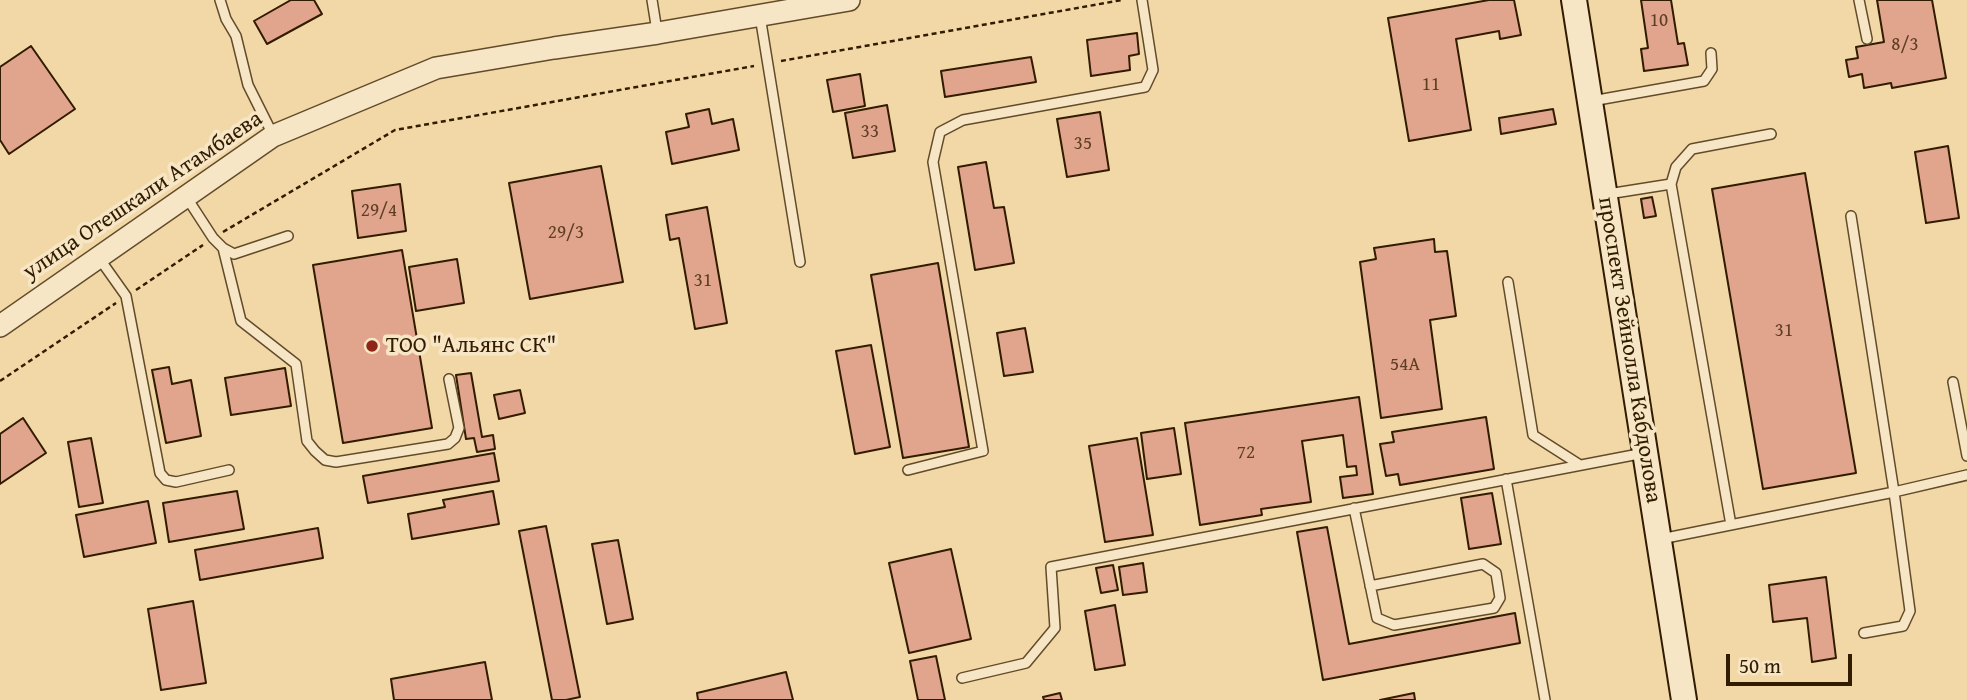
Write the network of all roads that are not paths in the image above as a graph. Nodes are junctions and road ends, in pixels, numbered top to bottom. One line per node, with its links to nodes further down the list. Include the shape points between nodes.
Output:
1 (220, 0): 13 (lane, via 236,36 248,85)
2 (652, 0): 8 (lane)
3 (849, 0): 7 (street, улица Отешкали Атамбаева)
4 (1142, 0): 30 (lane, via 1153,70 1145,87 963,120 940,132 933,162 983,451)
5 (1574, 0): 11 (main road, проспект Зейнолла Кабдолова)
6 (1859, 0): 9 (lane)
7 (760, 16): 8 (street, улица Отешкали Атамбаева); 21 (lane)
8 (658, 33): 13 (street, улица Отешкали Атамбаева, via 436,68)
9 (1867, 39)
10 (1711, 52): 11 (lane, via 1712,69 1704,81)
11 (1590, 101): 15 (main road, проспект Зейнолла Кабдолова)
12 (1771, 134): 14 (lane, via 1692,149 1676,167)
13 (273, 136): 16 (street, улица Отешкали Атамбаева)
14 (1671, 184): 15 (lane); 35 (lane)
15 (1605, 195): 26 (main road, проспект Зейнолла Кабдолова)
16 (187, 198): 19 (lane); 20 (street, улица Отешкали Атамбаева)
17 (1851, 216): 33 (lane)
18 (288, 236): 19 (lane, via 234,254)
19 (223, 248): 24 (lane, via 241,321 296,364 307,441 325,460 448,444 458,428)
20 (99, 258): 23 (street, улица Отешкали Атамбаева); 29 (lane, via 126,296 160,473 176,482)
21 (800, 262)
22 (1508, 282): 28 (lane, via 1533,435)
23 (0, 326)
24 (449, 379)
25 (1953, 382): 27 (lane)
26 (1645, 452): 28 (lane); 36 (main road, проспект Зейнолла Кабдолова)
27 (1967, 456)
28 (1580, 465): 32 (lane)
29 (229, 470)
30 (908, 470)
31 (1967, 475): 33 (lane)
32 (1506, 479): 34 (lane); 40 (lane)
33 (1894, 492): 35 (lane); 38 (lane, via 1910,611 1903,626)
34 (1354, 508): 37 (lane); 39 (lane, via 1051,567 1055,628 1026,663)
35 (1731, 525): 36 (lane)
36 (1659, 539): 41 (main road, проспект Зейнолла Кабдолова)
37 (1370, 586): 37 (lane, via 1377,618 1394,625 1494,608 1500,598 1496,573 1483,564)
38 (1864, 634)
39 (962, 678)
40 (1545, 700)
41 (1684, 700)

